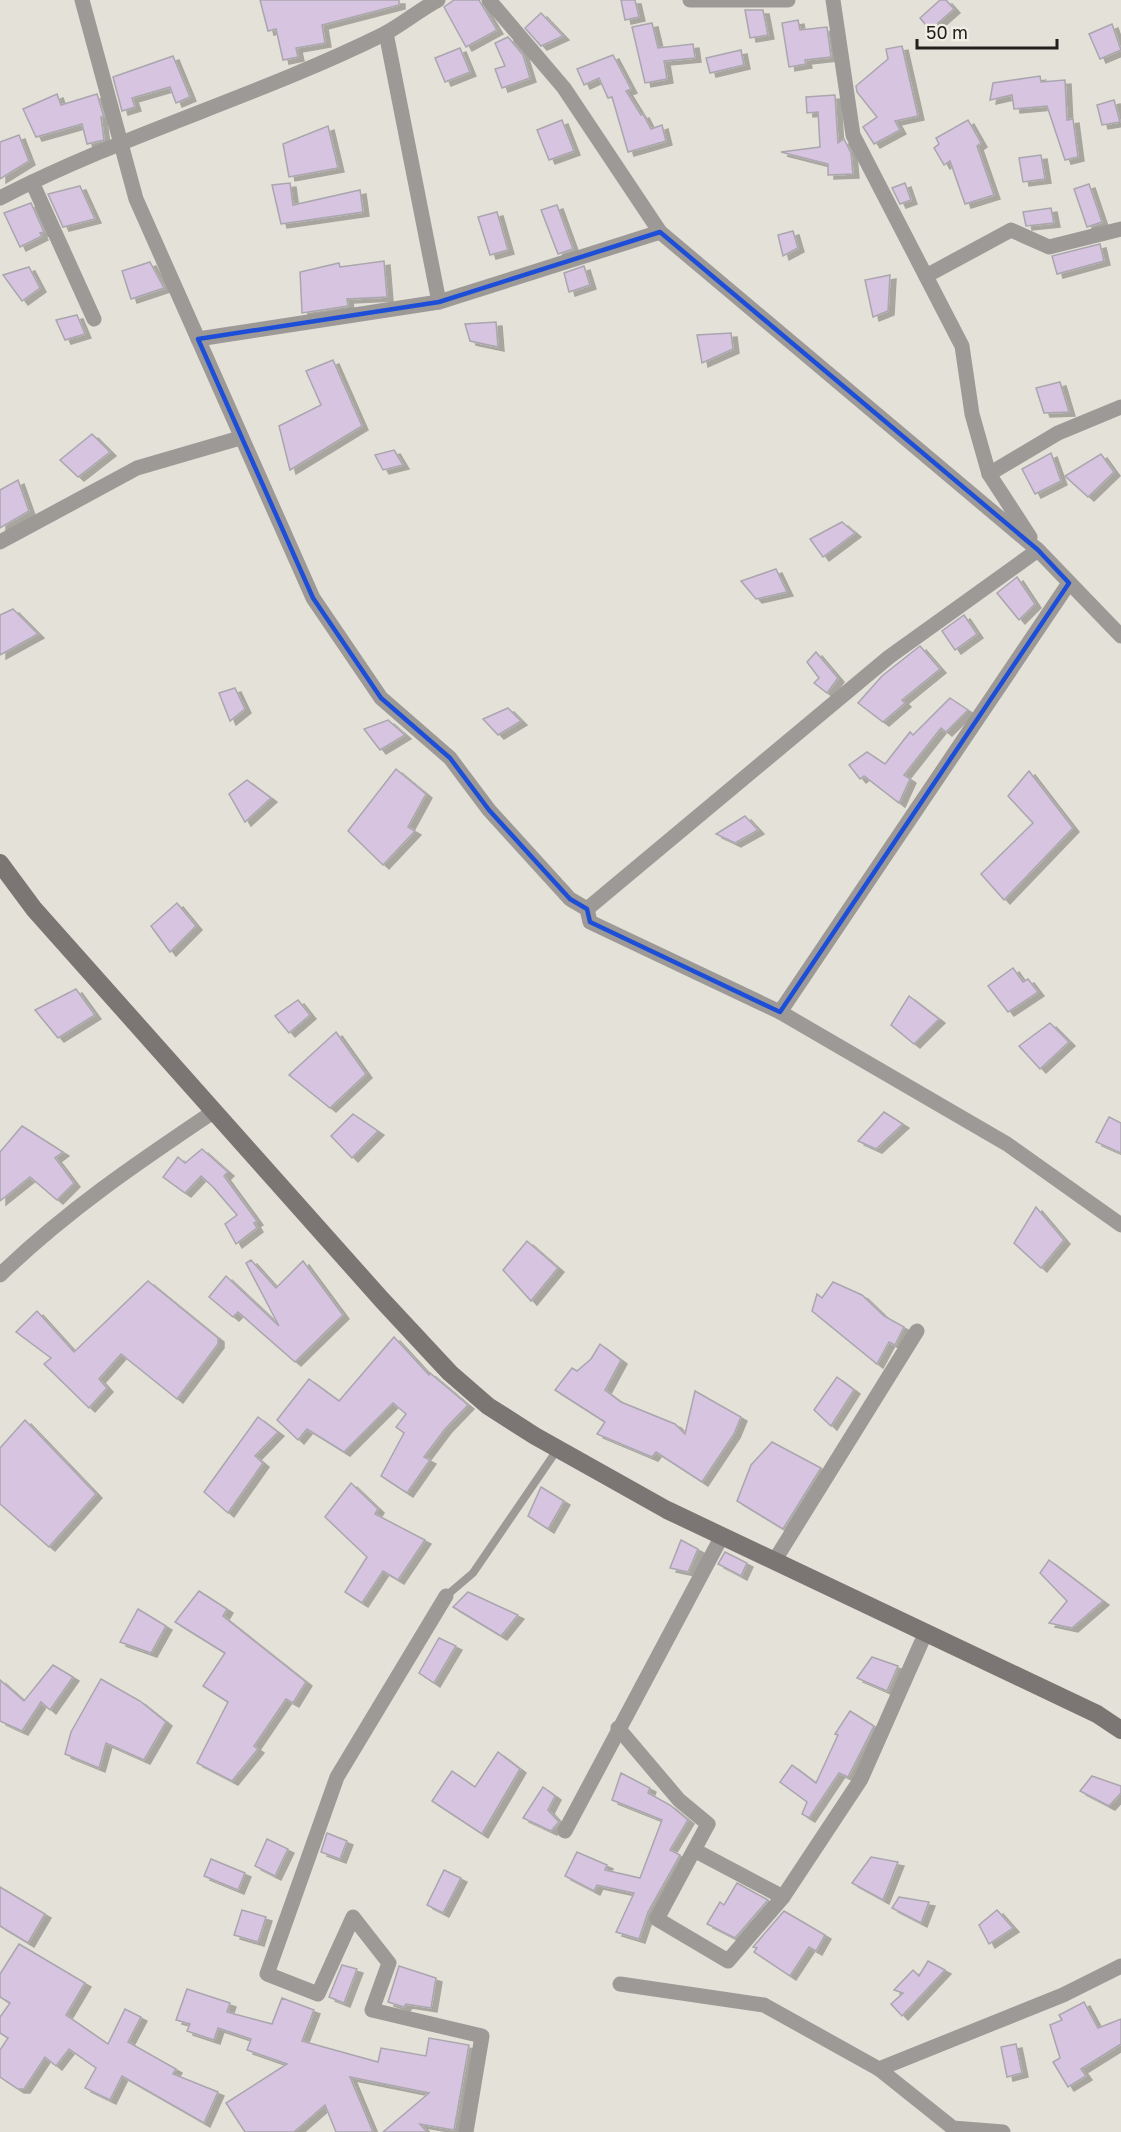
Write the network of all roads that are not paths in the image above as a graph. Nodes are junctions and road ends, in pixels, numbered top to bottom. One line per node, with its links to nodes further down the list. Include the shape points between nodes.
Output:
1 (82, 0): 8 (street)
2 (489, 0): 12 (street, via 564,88)
3 (690, 0): 4 (street)
4 (788, 0)
5 (833, 0): 13 (street, via 853,135)
6 (430, 2): 7 (street)
7 (386, 33): 8 (street); 14 (street)
8 (119, 144): 9 (street); 16 (street, via 136,199)
9 (32, 182): 10 (street); 15 (street)
10 (0, 198)
11 (1121, 229): 13 (street, via 1049,247 1011,230)
12 (660, 232): 14 (street); 21 (street)
13 (926, 276): 19 (street, via 962,346 972,414)
14 (439, 302): 16 (street)
15 (94, 319)
16 (198, 339): 18 (street)
17 (1121, 407): 19 (street, via 1058,433)
18 (240, 438): 20 (street, via 137,468); 25 (street, via 313,598 381,698 450,758 489,810 570,899)
19 (989, 474): 21 (street)
20 (0, 542)
21 (1038, 550): 22 (street); 25 (street, via 879,665)
22 (1069, 583): 23 (street); 26 (street)
23 (1121, 636)
24 (1, 864): 27 (street, via 34,909)
25 (587, 909): 26 (street, via 590,922)
26 (780, 1012): 28 (street, via 1006,1144)
27 (213, 1112): 29 (street, via 102,1186 39,1237); 31 (street, via 450,1372 488,1406)
28 (1121, 1225)
29 (1, 1278)
30 (917, 1331): 33 (street, via 778,1555)
31 (558, 1449): 32 (street); 34 (lane, via 473,1573)
32 (722, 1536): 33 (street); 36 (street)
33 (771, 1559): 35 (street)
34 (446, 1596): 44 (street, via 337,1777 267,1974 318,1994 353,1917 389,1963 372,2010 483,2036)
35 (926, 1632): 37 (street, via 1097,1714); 40 (street, via 861,1779)
36 (618, 1728): 38 (street); 39 (street, via 679,1800 708,1824)
37 (1121, 1730)
38 (565, 1831)
39 (694, 1850): 40 (street); 40 (street, via 657,1919 728,1960)
40 (783, 1897)
41 (1121, 1966): 43 (street, via 1063,1995)
42 (620, 1984): 43 (street, via 764,2005)
43 (879, 2069): 45 (street, via 953,2128)
44 (466, 2132)
45 (1003, 2132)

